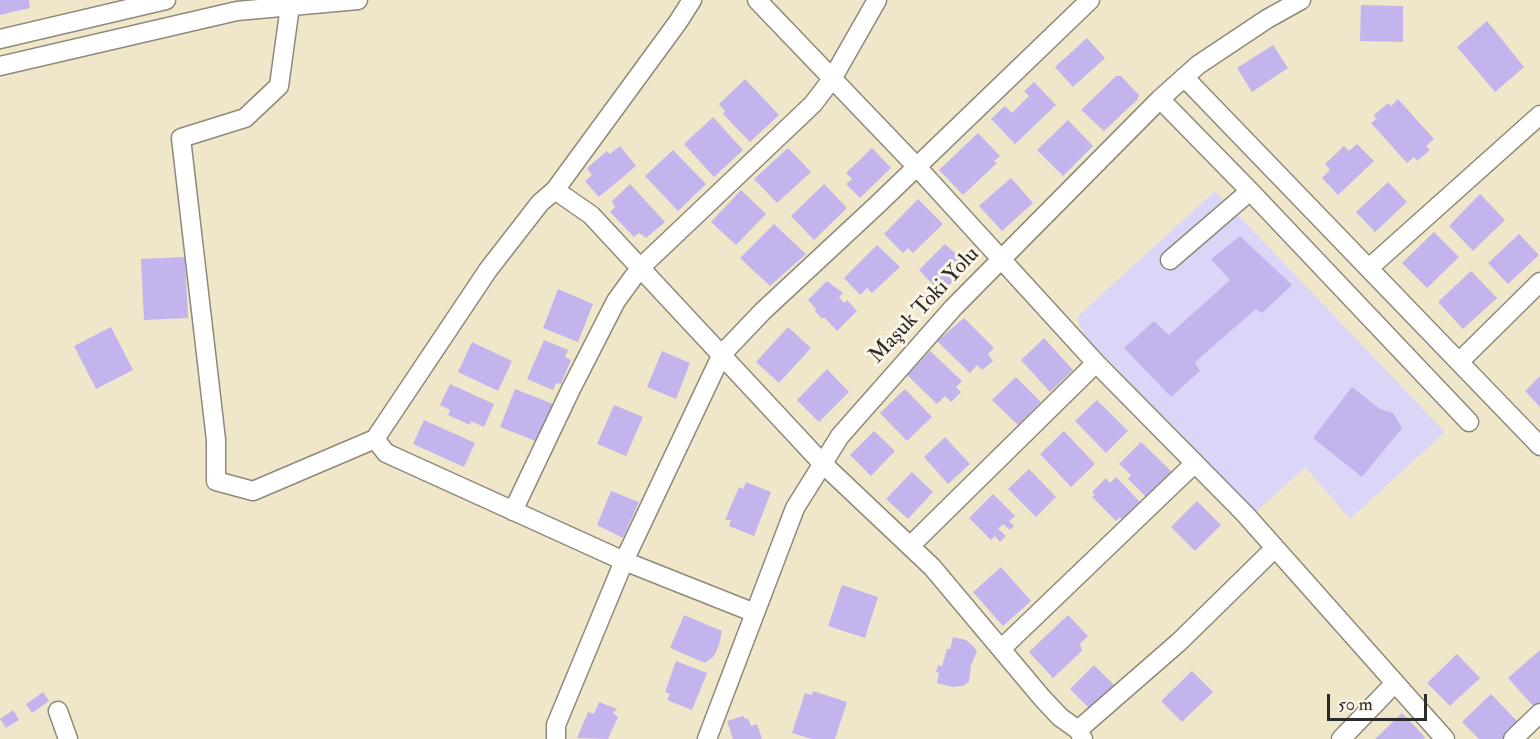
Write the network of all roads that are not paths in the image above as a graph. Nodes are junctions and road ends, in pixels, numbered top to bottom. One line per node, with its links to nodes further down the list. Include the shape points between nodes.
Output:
1 (166, 0): 9 (street)
2 (347, 0): 8 (street)
3 (692, 0): 16 (street)
4 (757, 0): 12 (street)
5 (877, 0): 12 (street)
6 (1090, 0): 15 (street)
7 (1301, 0): 11 (street, Maşuk Toki Yolu)
8 (290, 6): 10 (street, via 237,11); 27 (street, via 279,86 245,118 181,138 216,440 216,481 253,491)
9 (0, 39)
10 (0, 66)
11 (1184, 77): 13 (street, Maşuk Toki Yolu); 21 (street)
12 (832, 79): 15 (street); 20 (street, via 813,104)
13 (1160, 99): 17 (street); 18 (street, Maşuk Toki Yolu)
14 (1540, 115): 21 (street)
15 (917, 167): 18 (street); 23 (street)
16 (555, 190): 20 (street, via 591,215); 27 (street, via 540,203 488,270)
17 (1250, 190): 19 (street); 26 (street)
18 (1002, 259): 25 (street); 29 (street, Maşuk Toki Yolu, via 945,316 840,436)
19 (1170, 260)
20 (640, 268): 23 (street); 31 (street, via 616,301)
21 (1369, 268): 24 (street)
22 (1540, 282): 24 (street)
23 (722, 354): 29 (street); 34 (street)
24 (1459, 362): 28 (street)
25 (1096, 363): 30 (street); 32 (street)
26 (1469, 422)
27 (375, 439): 31 (street, via 386,453)
28 (1538, 441)
29 (822, 463): 32 (street); 35 (street, Maşuk Toki Yolu, via 795,508)
30 (1195, 463): 33 (street); 36 (street)
31 (513, 511): 34 (street)
32 (910, 546): 36 (street)
33 (1275, 548): 37 (street); 40 (street)
34 (624, 561): 35 (street); 42 (street, via 556,725)
35 (755, 613): 43 (street, Maşuk Toki Yolu)
36 (1001, 649): 40 (street, via 1060,717)
37 (1395, 683): 44 (street); 45 (street)
38 (58, 711): 41 (street)
39 (1540, 713): 46 (street)
40 (1081, 735)
41 (69, 739)
42 (556, 739)
43 (707, 739)
44 (1341, 739)
45 (1445, 739)
46 (1513, 739)

